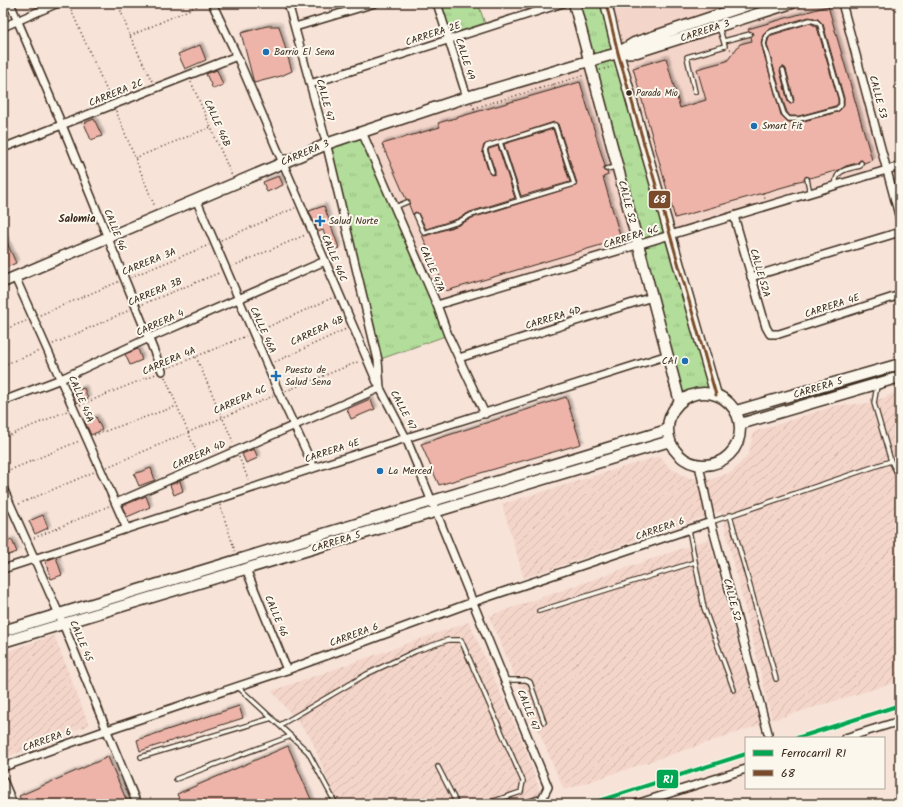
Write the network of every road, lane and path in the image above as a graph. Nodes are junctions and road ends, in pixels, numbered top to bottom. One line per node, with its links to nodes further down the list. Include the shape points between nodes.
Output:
1 (10, 3): 15 (street, CALLE 46)
2 (58, 3): 15 (street)
3 (118, 3): 20 (path)
4 (204, 3): 20 (path)
5 (212, 3): 24 (street, CALLE 46C)
6 (288, 3): 18 (street, CALLE 47)
7 (375, 3): 18 (street)
8 (437, 3): 21 (street, CALLE 49)
9 (563, 3): 21 (street, CARRERA 2E)
10 (574, 3): 25 (main road, CALLE 52)
11 (606, 3): 23 (main road)
12 (754, 3): 23 (main road, CARRERA 3, via 634,43)
13 (792, 3): 16 (main road, CARRERA 3)
14 (842, 3): 50 (street, CALLE 53)
15 (17, 21): 17 (street); 38 (street, CALLE 46)
16 (719, 26): 22 (lane); 23 (main road, CARRERA 3, via 637,52)
17 (3, 27)
18 (295, 27): 29 (street, CALLE 47)
19 (750, 34): 22 (lane)
20 (130, 36): 31 (path)
21 (448, 39): 29 (street, CARRERA 2E); 34 (street, CALLE 49)
22 (724, 41): 33 (lane, via 725,46 687,57)
23 (618, 53): 25 (main road, CARRERA 3); 66 (main road)
24 (237, 56): 27 (street, CARRERA 2C); 45 (street, CALLE 46C)
25 (589, 61): 34 (main road, CARRERA 3); 47 (main road, CALLE 52)
26 (783, 70): 35 (lane)
27 (188, 75): 31 (street, CARRERA 2C); 39 (path, CALLE 46B)
28 (585, 75): 30 (path)
29 (310, 84): 42 (street, CALLE 47)
30 (553, 84): 32 (path); 37 (path)
31 (156, 88): 38 (street, CARRERA 2C)
32 (554, 89)
33 (695, 92)
34 (467, 97): 40 (main road, CARRERA 3)
35 (791, 101)
36 (840, 105): 36 (lane, via 841,99 818,22 810,20 770,32 766,36 764,44 780,105 789,119 837,109)
37 (474, 108)
38 (62, 125): 43 (street, CARRERA 2C); 67 (street, CALLE 46)
39 (211, 127): 44 (path); 52 (path, CALLE 46B)
40 (362, 132): 42 (main road, CARRERA 3); 60 (street, CALLE 47A)
41 (500, 142): 51 (lane, via 485,148); 57 (lane); 57 (lane, via 555,124 574,184)
42 (326, 144): 45 (main road, CARRERA 3); 101 (street, CALLE 47, via 378,360)
43 (3, 148)
44 (134, 158)
45 (282, 163): 56 (main road, CARRERA 3); 59 (street, CALLE 46C)
46 (861, 164): 54 (lane, via 841,171 835,180)
47 (617, 166): 49 (lane); 69 (main road, CALLE 52)
48 (900, 166): 50 (street, CARRERA 4C)
49 (606, 169)
50 (887, 170): 54 (street, CARRERA 4C); 63 (street, CALLE 53)
51 (492, 172)
52 (232, 177)
53 (807, 179): 55 (lane)
54 (836, 186): 55 (street, CARRERA 4C)
55 (810, 193): 62 (street, CARRERA 4C)
56 (196, 199): 67 (main road, CARRERA 3); 68 (street, CALLE 46A)
57 (519, 200): 61 (lane, via 471,215 424,234)
58 (407, 202): 60 (lane)
59 (300, 206): 64 (street, CALLE 46C); 68 (path, CARRERA 3A)
60 (395, 207): 80 (street, CALLE 47A)
61 (416, 215)
62 (734, 216): 66 (street, CARRERA 4C); 73 (street, CALLE 52A)
63 (900, 219)
64 (312, 232): 70 (street, CALLE 46C); 71 (path, CARRERA 3B)
65 (900, 232): 73 (street)
66 (671, 235): 69 (street, CARRERA 4C); 103 (main road)
67 (107, 237): 72 (main road, CARRERA 3); 74 (street, CALLE 46)
68 (214, 242): 71 (street, CALLE 46A); 74 (path, CARRERA 3A)
69 (638, 245): 78 (main road, CALLE 52); 80 (street, CARRERA 4C)
70 (325, 261): 76 (street, CALLE 46C); 79 (street, CARRERA 4)
71 (226, 269): 79 (street, CALLE 46A); 81 (path, CARRERA 3B)
72 (15, 277): 75 (main road, CARRERA 3); 82 (street, CALLE 45A)
73 (751, 278): 86 (street, CALLE 52A)
74 (125, 280): 81 (street, CALLE 46); 82 (path, CARRERA 3A)
75 (3, 282)
76 (339, 295): 83 (street, CALLE 46C); 85 (path, CARRERA 4A)
77 (900, 295): 86 (street, CARRERA 4E, via 779,334)
78 (652, 297): 89 (main road, CALLE 52); 92 (street, CARRERA 4D)
79 (239, 299): 85 (street, CALLE 46A); 87 (street, CARRERA 4)
80 (437, 305): 92 (street, CALLE 47A)
81 (136, 307): 87 (street, CALLE 46); 88 (path, CARRERA 3B)
82 (34, 317): 84 (path, CARRERA 3A); 88 (street, CALLE 45A)
83 (353, 326): 91 (street, CALLE 46C); 94 (path, CARRERA 4B)
84 (3, 330)
85 (254, 333): 90 (path, CARRERA 4A); 94 (street, CALLE 46A)
86 (770, 334)
87 (149, 338): 96 (street, CALLE 46); 99 (street, CARRERA 4)
88 (47, 347): 95 (path, CARRERA 3B); 99 (street, CALLE 45A)
89 (668, 355): 105 (main road, CALLE 52); 108 (street, CARRERA 4E)
90 (196, 357): 96 (path, CARRERA 4A); 109 (path)
91 (367, 358): 101 (street, CALLE 46C); 102 (path, CARRERA 4C)
92 (459, 358): 108 (street, CALLE 47A)
93 (900, 364): 97 (main road, CARRERA 5)
94 (268, 365): 102 (street, CALLE 46A)
95 (3, 366)
96 (162, 371): 106 (path, CARRERA 4A); 113 (path)
97 (874, 372): 100 (main road); 107 (main road, CARRERA 5)
98 (900, 376): 100 (main road, CARRERA 5)
99 (61, 379): 104 (street, CARRERA 4); 106 (street, CALLE 45A)
100 (878, 383): 110 (main road, CARRERA 5); 118 (lane, via 874,403)
101 (380, 388): 111 (street, CARRERA 4D); 115 (street, CALLE 47)
102 (279, 393): 109 (path, CARRERA 4C); 111 (street, CALLE 46A)
103 (716, 395): 105 (main road, via 697,394 688,396); 107 (main road, via 731,404)
104 (3, 400)
105 (680, 402): 112 (main road, via 671,414)
106 (74, 408): 114 (path, CARRERA 4A); 127 (street, CALLE 45A)
107 (736, 411): 110 (main road)
108 (485, 414): 115 (street, CARRERA 4E)
109 (223, 418): 113 (path, CARRERA 4C); 117 (path)
110 (740, 424): 120 (main road, via 740,438 728,457 714,464)
111 (294, 425): 117 (street, CARRERA 4D); 121 (street, CALLE 46A)
112 (667, 430): 116 (main road); 126 (main road, CARRERA 5)
113 (188, 433): 119 (path)
114 (3, 438)
115 (406, 438): 121 (street, CARRERA 4E); 126 (street, CALLE 47)
116 (670, 441): 120 (main road, via 678,455); 128 (main road, CARRERA 5)
117 (236, 450): 119 (street, CARRERA 4D); 123 (path)
118 (891, 461): 122 (lane); 129 (lane)
119 (202, 465): 127 (street, CARRERA 4D)
120 (699, 466): 130 (street, CALLE 52)
121 (314, 468): 123 (street, CARRERA 4E)
122 (900, 475)
123 (252, 489): 125 (street, CARRERA 4E)
124 (4, 491): 133 (street, CALLE 45)
125 (218, 500): 131 (street, CARRERA 4E); 134 (path)
126 (432, 501): 128 (street, CALLE 47); 141 (main road, CARRERA 5)
127 (116, 503): 131 (street, CALLE 45A); 133 (path)
128 (436, 512): 138 (main road, CARRERA 5); 139 (street, CALLE 47)
129 (730, 516): 130 (lane); 146 (lane)
130 (711, 522): 132 (street, CARRERA 6); 154 (street, CALLE 52)
131 (127, 529): 135 (street, CARRERA 4E)
132 (688, 530): 136 (lane); 139 (street, CARRERA 6)
133 (27, 542): 135 (street, CALLE 45)
134 (236, 555)
135 (34, 559): 137 (street, CARRERA 4E); 141 (street, CALLE 45)
136 (695, 562): 140 (lane); 148 (lane, via 704,608)
137 (3, 569)
138 (246, 569): 141 (main road, CARRERA 5); 144 (street, CALLE 46)
139 (473, 602): 144 (street, CARRERA 6); 145 (street, CALLE 47)
140 (539, 611)
141 (61, 619): 142 (main road, CARRERA 5); 143 (main road, CARRERA 5); 153 (street, CALLE 45)
142 (3, 631)
143 (3, 642)
144 (287, 670): 147 (street, CARRERA 6)
145 (505, 680): 151 (lane, via 530,682); 168 (street, CALLE 47, via 548,787 542,799)
146 (776, 680)
147 (238, 687): 149 (lane); 153 (street, CARRERA 6)
148 (734, 690)
149 (272, 718): 152 (lane); 157 (lane)
150 (900, 721): 156 (street)
151 (544, 722)
152 (280, 725): 155 (lane); 167 (lane, via 388,664 448,640 461,640 523,781 521,792)
153 (107, 730): 158 (street, CARRERA 6); 164 (street, CALLE 45)
154 (768, 733)
155 (291, 736): 161 (lane); 165 (lane, via 308,752)
156 (848, 737)
157 (141, 757)
158 (3, 767)
159 (438, 767): 166 (lane)
160 (745, 769): 169 (street)
161 (176, 779)
162 (3, 780): 163 (street)
163 (13, 804)
164 (137, 804)
165 (336, 804)
166 (457, 804)
167 (485, 804)
168 (527, 804)
169 (636, 804)

